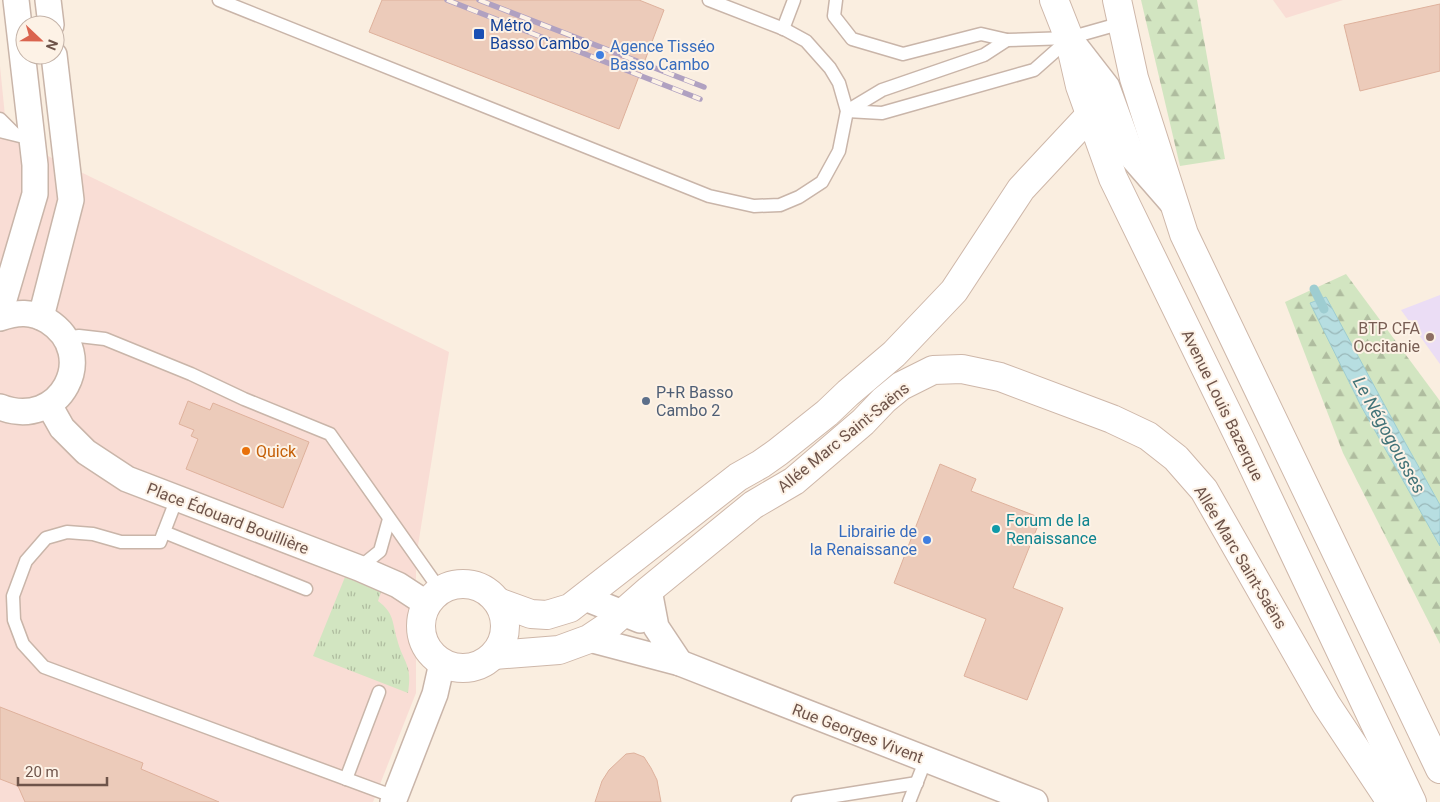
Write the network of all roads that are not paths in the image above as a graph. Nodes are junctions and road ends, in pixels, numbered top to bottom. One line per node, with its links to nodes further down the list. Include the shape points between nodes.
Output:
1 (16, 0): 18 (street)
2 (48, 0): 9 (street)
3 (219, 0): 14 (lane, via 709,196 754,206 780,204 799,197 822,182 839,151)
4 (709, 0): 10 (lane)
5 (794, 0): 10 (lane)
6 (836, 0): 12 (lane, via 834,16 852,39 903,54 980,34)
7 (1054, 0): 11 (street, Avenue Louis Bazerque)
8 (1120, 12): 11 (lane); 19 (street, via 1134,78)
9 (50, 15)
10 (783, 29): 14 (lane, via 806,41 830,68 839,83)
11 (1069, 38): 12 (lane); 14 (lane, via 1034,70 882,113); 15 (street, Avenue Louis Bazerque); 19 (street, via 1107,87 1133,158)
12 (1007, 40): 14 (lane, via 984,55 882,90)
13 (55, 65): 21 (street, via 71,200)
14 (847, 111)
15 (1090, 115): 33 (street, Allée Marc Saint-Saëns, via 1021,189 954,291 894,354 828,413 778,452 738,477); 51 (street, Avenue Louis Bazerque, via 1132,219)
16 (0, 119): 18 (lane)
17 (0, 131): 18 (lane)
18 (23, 137): 20 (street, via 36,194)
19 (1174, 205): 43 (street, via 1184,234)
20 (0, 313)
21 (41, 317): 22 (street, via 27,313); 23 (street)
22 (0, 318)
23 (65, 338): 24 (street, via 71,352 72,367 68,382); 27 (lane, via 105,339 330,434)
24 (49, 405): 25 (street, via 32,412 13,412); 26 (street, Place Édouard Bouillière, via 62,428 86,452 127,479)
25 (0, 407)
26 (177, 498): 28 (lane); 29 (street, Place Édouard Bouillière)
27 (389, 519): 29 (lane, via 380,551); 32 (lane)
28 (164, 532): 30 (lane); 44 (lane, via 160,542 122,542 93,534 67,532 46,538 26,561 13,596 14,620 23,644 44,667)
29 (359, 568): 32 (street, Place Édouard Bouillière)
30 (306, 589)
31 (649, 590): 35 (street, Allée Marc Saint-Saëns); 36 (street); 50 (street, Allée Marc Saint-Saëns, via 753,505 794,481 901,386 933,370 962,368 1000,377 1112,419 1148,436 1176,458 1204,490 1326,704)
32 (434, 597): 34 (street, via 449,585 468,583 485,590); 39 (street, via 421,620 422,637 430,652)
33 (585, 598): 34 (street, Allée Marc Saint-Saëns, via 570,608 547,615 531,614); 35 (street)
34 (498, 602): 38 (street, via 506,630)
35 (623, 613): 36 (street); 37 (street, Allée Marc Saint-Saëns)
36 (656, 627): 40 (street)
37 (589, 638): 38 (street, Allée Marc Saint-Saëns, via 559,650); 40 (street, Rue Georges Vivent)
38 (494, 655): 39 (street, via 469,668)
39 (442, 663): 46 (street, via 435,694)
40 (680, 663): 42 (street, Rue Georges Vivent)
41 (379, 692): 44 (lane)
42 (926, 759): 45 (lane); 49 (street, Rue Georges Vivent)
43 (1440, 769)
44 (346, 779): 46 (lane)
45 (917, 782): 47 (lane); 48 (lane)
46 (394, 799)
47 (798, 802)
48 (909, 802)
49 (1035, 802)
50 (1392, 802)
51 (1412, 802)

